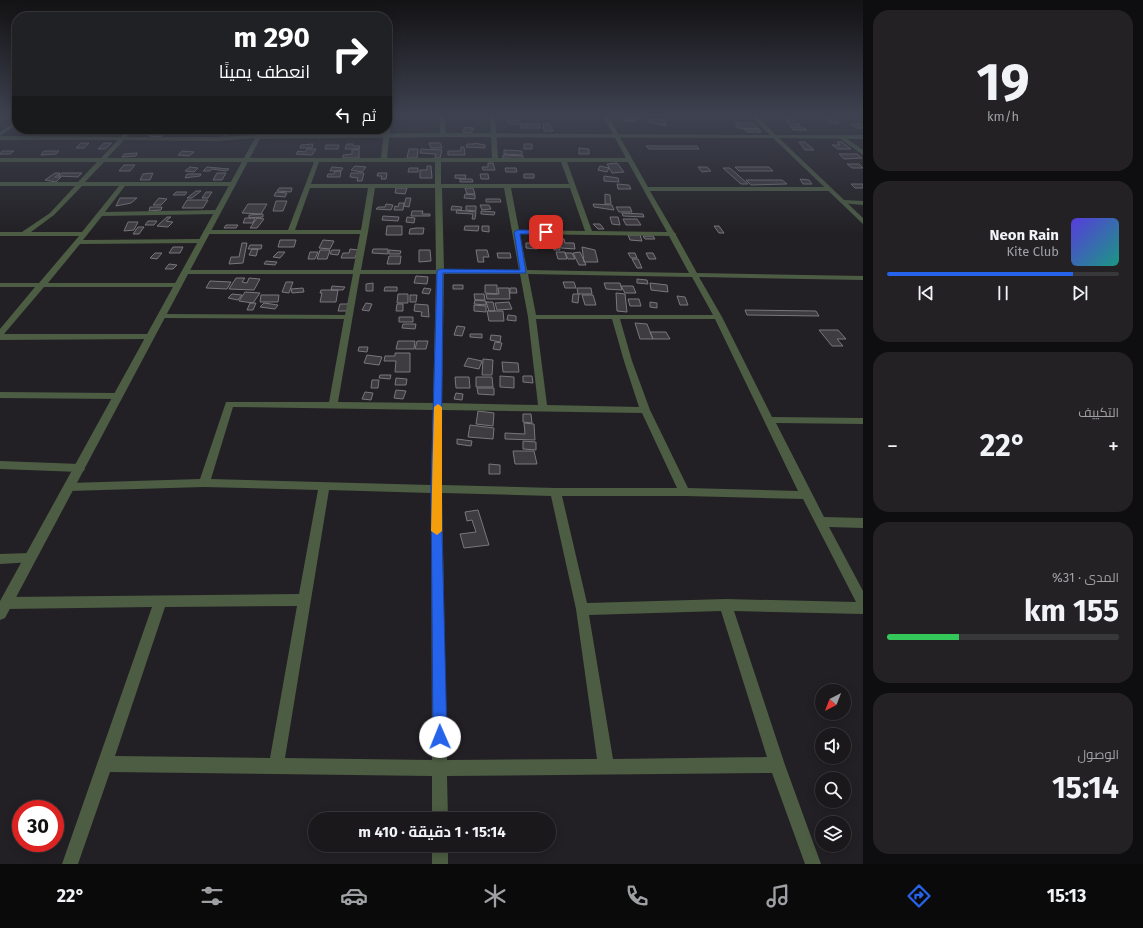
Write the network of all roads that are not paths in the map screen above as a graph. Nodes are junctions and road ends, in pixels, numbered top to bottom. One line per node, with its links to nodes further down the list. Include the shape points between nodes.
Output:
1 (107, 154): 8 (street)
2 (250, 154): 9 (street)
3 (384, 154): 11 (street)
4 (495, 154): 13 (street)
5 (626, 154): 14 (street)
6 (795, 154): 26 (street)
7 (0, 160): 8 (street)
8 (102, 160): 9 (street); 18 (street)
9 (247, 160): 10 (street); 17 (street)
10 (317, 160): 11 (street); 23 (street)
11 (384, 160): 12 (street)
12 (438, 160): 13 (street); 21 (street)
13 (495, 160): 15 (street)
14 (629, 160): 15 (street); 25 (street)
15 (564, 161): 24 (street)
16 (0, 184): 18 (street)
17 (233, 184): 19 (street); 29 (street)
18 (80, 185): 19 (street); 38 (street, via 52,214)
19 (124, 185): 30 (street)
20 (372, 185): 21 (street); 23 (street); 34 (street)
21 (438, 185): 22 (street); 43 (street)
22 (507, 185): 24 (street); 35 (street)
23 (308, 186): 32 (street)
24 (573, 186): 36 (street)
25 (645, 189): 26 (street); 40 (street)
26 (830, 189): 27 (street)
27 (843, 202): 28 (street); 31 (street)
28 (863, 203)
29 (217, 212): 30 (street); 33 (street)
30 (101, 214): 39 (street)
31 (863, 222)
32 (291, 231): 33 (street); 34 (street)
33 (206, 232): 41 (street)
34 (365, 232): 45 (street)
35 (517, 232): 36 (street); 46 (street)
36 (589, 232): 40 (street)
37 (0, 234): 38 (street)
38 (24, 234): 39 (street)
39 (84, 234): 42 (street)
40 (673, 234): 47 (street)
41 (201, 241): 42 (street); 44 (street)
42 (78, 242): 50 (street)
43 (440, 271): 45 (street); 46 (street); 62 (street)
44 (186, 272): 45 (street); 51 (street)
45 (357, 272): 53 (street)
46 (524, 272): 47 (street); 54 (street)
47 (696, 275): 48 (street); 55 (street)
48 (863, 278)
49 (0, 285): 50 (street)
50 (41, 285): 51 (street); 57 (street)
51 (178, 285): 52 (street)
52 (162, 316): 53 (street); 58 (street)
53 (348, 317): 61 (street)
54 (532, 317): 56 (street); 63 (street)
55 (718, 317): 56 (street); 65 (street)
56 (616, 318): 64 (street)
57 (0, 336): 58 (street)
58 (150, 337): 60 (street)
59 (0, 395): 60 (street)
60 (117, 396): 68 (street)
61 (333, 406): 62 (street); 69 (street, via 229,404)
62 (438, 408): 63 (street); 72 (street)
63 (543, 408): 64 (street)
64 (645, 410): 74 (street)
65 (769, 420): 66 (street); 75 (street)
66 (863, 421)
67 (0, 465): 68 (street)
68 (80, 468): 71 (street)
69 (204, 483): 70 (street); 71 (street)
70 (324, 486): 72 (street); 80 (street)
71 (70, 487): 79 (street)
72 (436, 489): 73 (street); 92 (street)
73 (556, 492): 74 (street); 86 (street)
74 (685, 492): 75 (street)
75 (806, 495): 76 (street)
76 (821, 522): 77 (street); 83 (street)
77 (863, 523)
78 (0, 558): 79 (street)
79 (30, 558): 82 (street)
80 (305, 600): 81 (street); 89 (street)
81 (161, 601): 82 (street); 88 (street)
82 (7, 603): 87 (street)
83 (863, 603)
84 (726, 605): 85 (street); 86 (street); 91 (street)
85 (863, 608)
86 (582, 609): 90 (street)
87 (0, 614)
88 (105, 764): 89 (street); 95 (street)
89 (276, 765): 92 (street)
90 (606, 765): 91 (street); 92 (street)
91 (777, 765): 97 (street)
92 (440, 768): 93 (street)
93 (440, 812)
94 (440, 852): 96 (street)
95 (70, 864)
96 (440, 864)
97 (813, 864)

